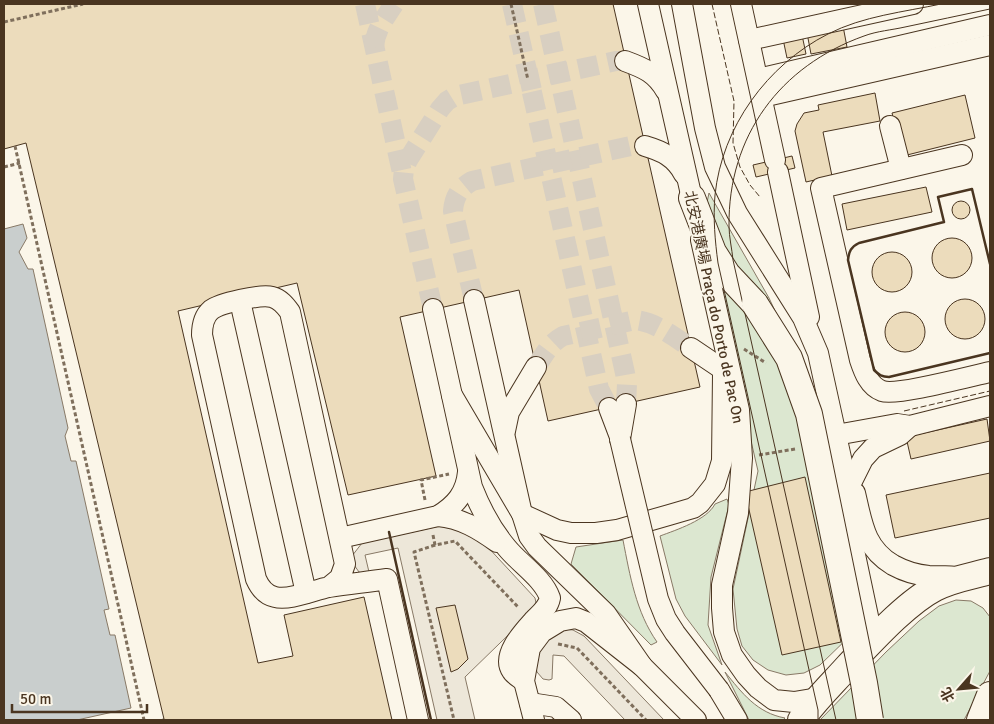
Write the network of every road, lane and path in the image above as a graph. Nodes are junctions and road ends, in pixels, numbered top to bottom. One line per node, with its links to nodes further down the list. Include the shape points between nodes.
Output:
1 (83, 4): 7 (path)
2 (511, 4): 12 (path)
3 (648, 4): 14 (street, 北安港廣場 Praça do Porto de Pac On)
4 (682, 4): 27 (street, via 710,151 718,175 737,213 803,318)
5 (741, 4): 9 (street)
6 (913, 4): 9 (street)
7 (4, 22)
8 (990, 25): 13 (street)
9 (749, 40): 13 (street)
10 (990, 45): 13 (street)
11 (626, 61): 14 (street, via 645,68 660,80)
12 (528, 80)
13 (760, 88): 27 (street)
14 (669, 97): 22 (street, 北安港廣場 Praça do Porto de Pac On)
15 (890, 126): 21 (street)
16 (15, 146): 19 (path)
17 (645, 146): 22 (street, via 664,152 679,164)
18 (962, 155): 21 (street)
19 (20, 163): 20 (path); 59 (path)
20 (4, 167)
21 (901, 169): 30 (street, via 821,188 865,374 882,391 899,392)
22 (690, 189): 29 (street, 北安港廣場 Praça do Porto de Pac On); 67 (main road, bridge, via 713,252 727,274 755,304 789,358 809,414)
23 (474, 300): 35 (street)
24 (240, 301): 43 (street, via 273,297 286,305 290,312); 52 (street); 52 (street, via 211,310 205,317 202,335 254,570 266,594 283,598)
25 (432, 309): 31 (street)
26 (691, 348): 29 (street)
27 (818, 353): 39 (street)
28 (536, 367): 35 (street, via 509,412 505,428)
29 (727, 372): 38 (street, 北安港廣場 Praça do Porto de Pac On, via 739,410); 41 (street, via 722,461 715,484 693,508 596,533 557,530)
30 (990, 372)
31 (452, 396): 40 (street); 41 (street)
32 (617, 406): 65 (street, bridge, via 620,439 658,599 666,619 719,690)
33 (990, 406): 34 (street)
34 (910, 426): 36 (street, via 900,435); 39 (street, via 897,424)
35 (506, 446): 41 (street)
36 (873, 448): 39 (street, via 863,459); 39 (street, via 865,443)
37 (799, 449): 38 (path)
38 (742, 458): 57 (street, 北安港廣場 Praça do Porto de Pac On, via 738,513 722,585 724,632 732,655 758,688 774,700 794,702)
39 (842, 458): 50 (street, via 865,534 881,558 903,571); 54 (street, via 839,480)
40 (468, 470): 42 (street, via 467,484 460,498 451,509); 42 (path, via 420,480); 46 (street, via 483,514)
41 (522, 514): 45 (street)
42 (434, 517): 43 (street); 44 (path); 46 (street, via 467,523)
43 (340, 538): 51 (street, via 344,571)
44 (435, 545): 53 (path, via 455,541); 61 (path, via 414,552)
45 (537, 547): 49 (street); 55 (street, via 606,614)
46 (508, 550): 49 (street)
47 (990, 560): 50 (street)
48 (990, 571): 50 (main road)
49 (538, 579): 53 (street, via 550,598)
50 (978, 580): 54 (main road, via 934,589 912,604)
51 (329, 587): 52 (street); 60 (street, via 387,579)
52 (306, 592)
53 (537, 627): 55 (street, via 580,619); 58 (street, via 524,681); 63 (path, via 553,644 577,648)
54 (873, 640): 57 (main road)
55 (642, 666): 64 (street)
56 (990, 696): 68 (main road)
57 (818, 698): 66 (main road)
58 (532, 712): 62 (street, via 556,707)
59 (144, 720)
60 (418, 720)
61 (454, 720)
62 (571, 720)
63 (646, 720)
64 (696, 720)
65 (737, 720)
66 (801, 720)
67 (870, 720)
68 (980, 720)

